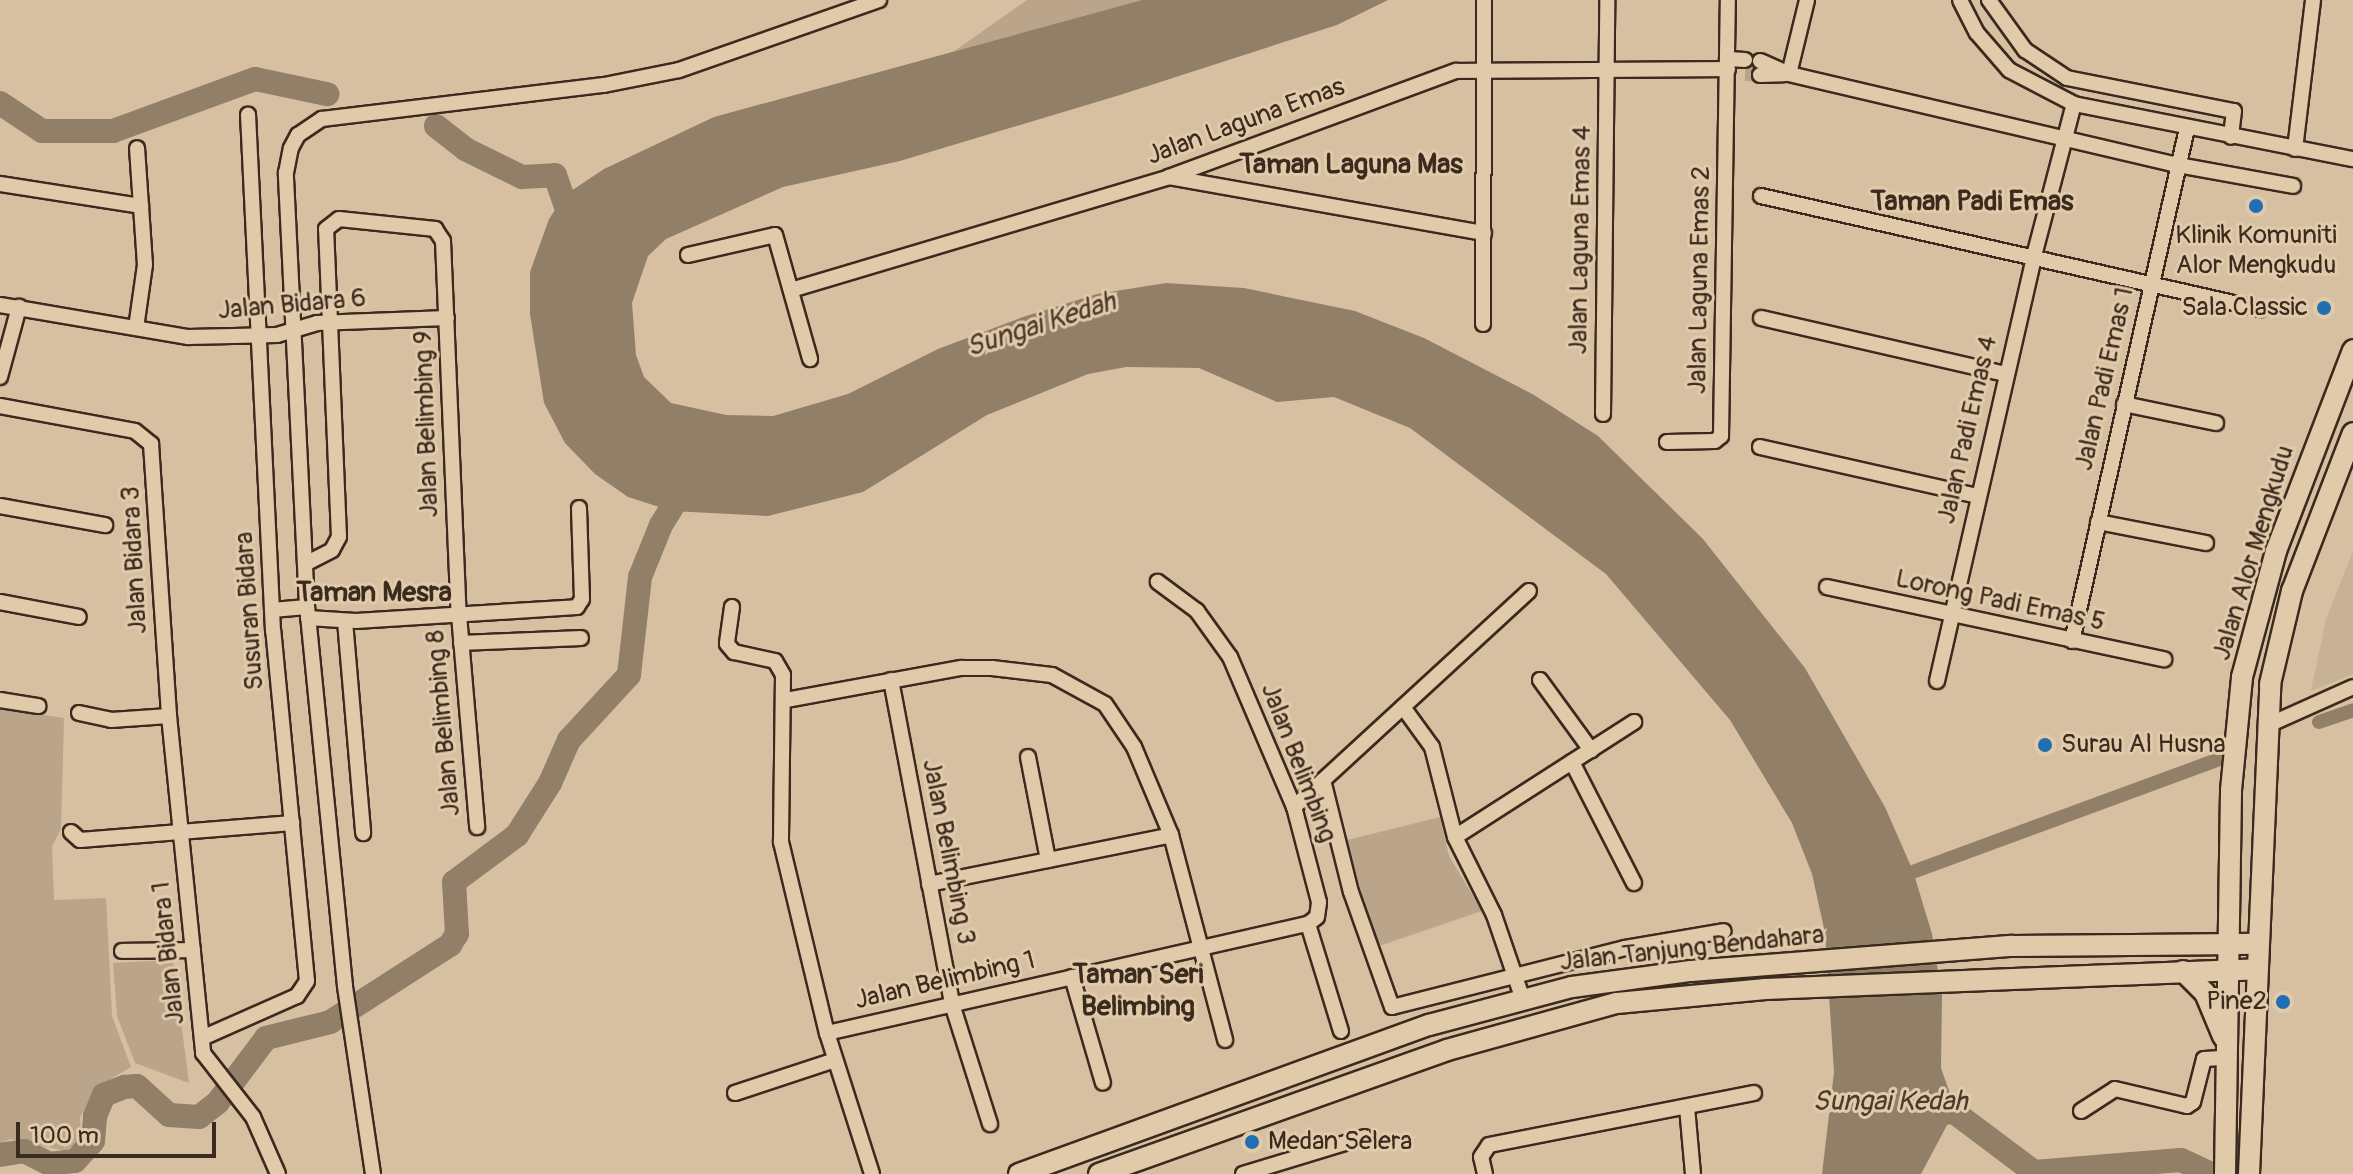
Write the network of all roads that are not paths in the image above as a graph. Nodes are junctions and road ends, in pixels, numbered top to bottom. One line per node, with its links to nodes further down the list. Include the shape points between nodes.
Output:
1 (879, 0): 40 (street, via 679,70 604,85 337,116 309,126 291,148 286,173)
2 (1484, 0): 11 (street)
3 (1607, 0): 9 (street, Jalan Laguna Emas 4)
4 (1728, 0): 10 (street)
5 (1807, 0): 12 (street)
6 (1960, 0): 13 (street, via 1977,33 2009,70)
7 (1989, 0): 17 (street, via 2025,50 2067,78 2234,111)
8 (2313, 0): 19 (street)
9 (1607, 67): 10 (street, Jalan Laguna Emas); 11 (street, Jalan Laguna Emas); 48 (street, Jalan Laguna Emas 4)
10 (1728, 67): 12 (street, Jalan Laguna Emas); 51 (street, Jalan Laguna Emas 2, via 1721,436 1715,441)
11 (1484, 69): 22 (street, Jalan Laguna Emas, via 1456,71); 27 (street)
12 (1789, 74): 16 (street, Jalan Laguna Emas)
13 (2074, 104): 15 (street); 16 (street, Jalan Padi Emas 4)
14 (248, 115): 41 (street, Susuran Bidara)
15 (2187, 128): 17 (street); 21 (street, Jalan Padi Emas 1)
16 (2065, 135): 21 (street, Jalan Laguna Emas); 29 (street, Jalan Padi Emas 4)
17 (2231, 137): 19 (street)
18 (137, 148): 26 (street)
19 (2295, 149): 20 (street)
20 (2353, 159)
21 (2178, 165): 24 (street, Jalan Laguna Emas); 30 (street, Jalan Padi Emas 1)
22 (1169, 177): 27 (street); 31 (street, Jalan Laguna Emas)
23 (0, 184): 26 (street)
24 (2293, 186)
25 (1761, 196): 29 (street)
26 (141, 206): 39 (street, via 145,276)
27 (1484, 233): 38 (street)
28 (688, 255): 31 (street, via 772,233)
29 (2034, 256): 30 (street); 44 (street, Jalan Padi Emas 4)
30 (2151, 284): 34 (street); 46 (street, Jalan Padi Emas 1)
31 (791, 290): 43 (street)
32 (0, 305): 33 (street, Jalan Bidara 6)
33 (19, 307): 39 (street, Jalan Bidara 6); 45 (street)
34 (2260, 309)
35 (447, 318): 37 (street, Jalan Bidara 6); 37 (street, Jalan Belimbing 9, via 440,231 339,219 328,223); 67 (street, Jalan Belimbing 9)
36 (1761, 318): 44 (street)
37 (329, 323): 40 (street, Jalan Bidara 6); 59 (street, via 339,537 334,548)
38 (1483, 324)
39 (136, 328): 41 (street, Jalan Bidara 6, via 188,337)
40 (293, 330): 41 (street, Jalan Bidara 6); 59 (street)
41 (259, 335): 65 (street, Susuran Bidara)
42 (2353, 350): 102 (main road, Jalan Alor Mengkudu, via 2276,551 2242,677 2231,790)
43 (810, 359)
44 (2006, 374): 53 (street, Jalan Padi Emas 4)
45 (0, 377)
46 (2124, 404): 49 (street); 56 (street, Jalan Padi Emas 1)
47 (0, 406): 84 (street, Jalan Bidara 3, via 148,437)
48 (1603, 414)
49 (2216, 423)
50 (2353, 433): 86 (main road, Jalan Alor Mengkudu, via 2292,591 2274,663)
51 (1667, 442)
52 (1760, 447): 53 (street)
53 (1978, 496): 68 (street, Jalan Padi Emas 4)
54 (0, 506): 57 (street)
55 (579, 508): 67 (street, via 580,605)
56 (2098, 522): 58 (street); 72 (street, Jalan Padi Emas 1)
57 (105, 525)
58 (2206, 543)
59 (305, 564): 66 (street)
60 (1158, 582): 91 (street, Jalan Belimbing, via 1197,611 1230,657)
61 (1827, 587): 68 (street, Lorong Padi Emas 5)
62 (1529, 591): 82 (street)
63 (0, 602): 69 (street)
64 (732, 607): 80 (street, via 727,644 734,652 775,661)
65 (272, 610): 66 (street); 92 (street, Susuran Bidara)
66 (308, 612): 70 (street); 137 (street, via 345,986)
67 (459, 615): 70 (street); 73 (street, Jalan Belimbing 8)
68 (1950, 616): 72 (street, Lorong Padi Emas 5); 77 (street, Jalan Padi Emas 4)
69 (79, 617)
70 (345, 621): 96 (street)
71 (581, 638): 73 (street)
72 (2072, 641): 74 (street, Lorong Padi Emas 5)
73 (461, 643): 93 (street, Jalan Belimbing 8)
74 (2164, 659)
75 (891, 680): 80 (street); 97 (street, via 992,668 1074,683 1122,723); 101 (street, Jalan Belimbing 3)
76 (1540, 680): 87 (street)
77 (1937, 681)
78 (2353, 687): 86 (street)
79 (0, 700): 81 (street)
80 (786, 700): 119 (street, via 781,842)
81 (39, 706)
82 (1403, 707): 90 (street); 98 (street, via 1432,747)
83 (79, 713): 84 (street, via 111,720)
84 (169, 716): 95 (street, Jalan Bidara 3)
85 (1634, 722): 87 (street)
86 (2266, 726): 105 (main road, Jalan Alor Mengkudu)
87 (1591, 750): 89 (street)
88 (1028, 757): 99 (street)
89 (1572, 762): 98 (street); 100 (street)
90 (1323, 780): 91 (street); 114 (street, Jalan Belimbing, via 1355,905 1392,1007)
91 (1294, 807): 103 (street, Jalan Belimbing, via 1319,902 1317,917)
92 (292, 823): 95 (street); 120 (street, Susuran Bidara, via 304,990)
93 (477, 827)
94 (71, 832): 95 (street, via 80,840)
95 (181, 833): 109 (street, Jalan Bidara 1)
96 (363, 833)
97 (1171, 835): 99 (street); 108 (street)
98 (1455, 837): 114 (street, via 1494,915)
99 (1048, 860): 101 (street)
100 (1634, 883)
101 (929, 884): 117 (street, Jalan Belimbing 3)
102 (2228, 912): 106 (main road, Jalan Alor Mengkudu); 107 (main road, via 2213,929)
103 (1308, 924): 108 (street, Jalan Belimbing 1); 118 (street, Jalan Belimbing)
104 (1724, 931): 114 (street)
105 (2258, 944): 106 (main road, Jalan Tanjung Bendahara); 111 (main road, Jalan Alor Mengkudu)
106 (2228, 946): 107 (main road, Jalan Tanjung Bendahara); 112 (main road, Jalan Alor Mengkudu)
107 (2183, 947): 116 (main road, Jalan Tanjung Bendahara, via 2012,946 1726,968 1603,981)
108 (1198, 949): 115 (street, Jalan Belimbing 1); 121 (street)
109 (193, 950): 110 (street); 120 (street, Jalan Bidara 1)
110 (122, 951)
111 (2258, 969): 112 (main road, Jalan Tanjung Bendahara); 135 (main road, Jalan Alor Mengkudu)
112 (2227, 970): 113 (main road, Jalan Tanjung Bendahara); 122 (main road, Jalan Alor Mengkudu)
113 (2183, 971): 122 (main road, via 2205,993); 125 (main road, Jalan Tanjung Bendahara, via 1673,995 1587,1010)
114 (1515, 975): 116 (street)
115 (1072, 977): 117 (street, Jalan Belimbing 1); 126 (street)
116 (1522, 997): 123 (main road, Jalan Tanjung Bendahara)
117 (952, 1004): 119 (street, Jalan Belimbing 1); 131 (street, Jalan Belimbing 3)
118 (1341, 1031)
119 (827, 1033): 124 (street)
120 (202, 1038): 136 (street, Jalan Bidara 1, via 210,1067 264,1133)
121 (1225, 1040)
122 (2226, 1051): 130 (street, via 2204,1059 2193,1102 2187,1106 2115,1089); 134 (main road, Jalan Alor Mengkudu)
123 (1348, 1054): 125 (main road); 139 (main road, Jalan Tanjung Bendahara)
124 (835, 1060): 127 (street); 138 (street)
125 (1357, 1081): 133 (main road, Jalan Tanjung Bendahara)
126 (1103, 1083)
127 (735, 1093)
128 (1754, 1093): 129 (street)
129 (1687, 1107): 142 (street, via 1489,1145 1481,1157); 143 (street)
130 (2081, 1111)
131 (990, 1124)
132 (1365, 1137): 141 (street)
133 (1132, 1168): 140 (main road, Jalan Tanjung Bendahara)
134 (2225, 1169)
135 (2250, 1170)
136 (278, 1174)
137 (373, 1174)
138 (872, 1174)
139 (1019, 1174)
140 (1099, 1174)
141 (1243, 1174)
142 (1485, 1174)
143 (1693, 1174)

